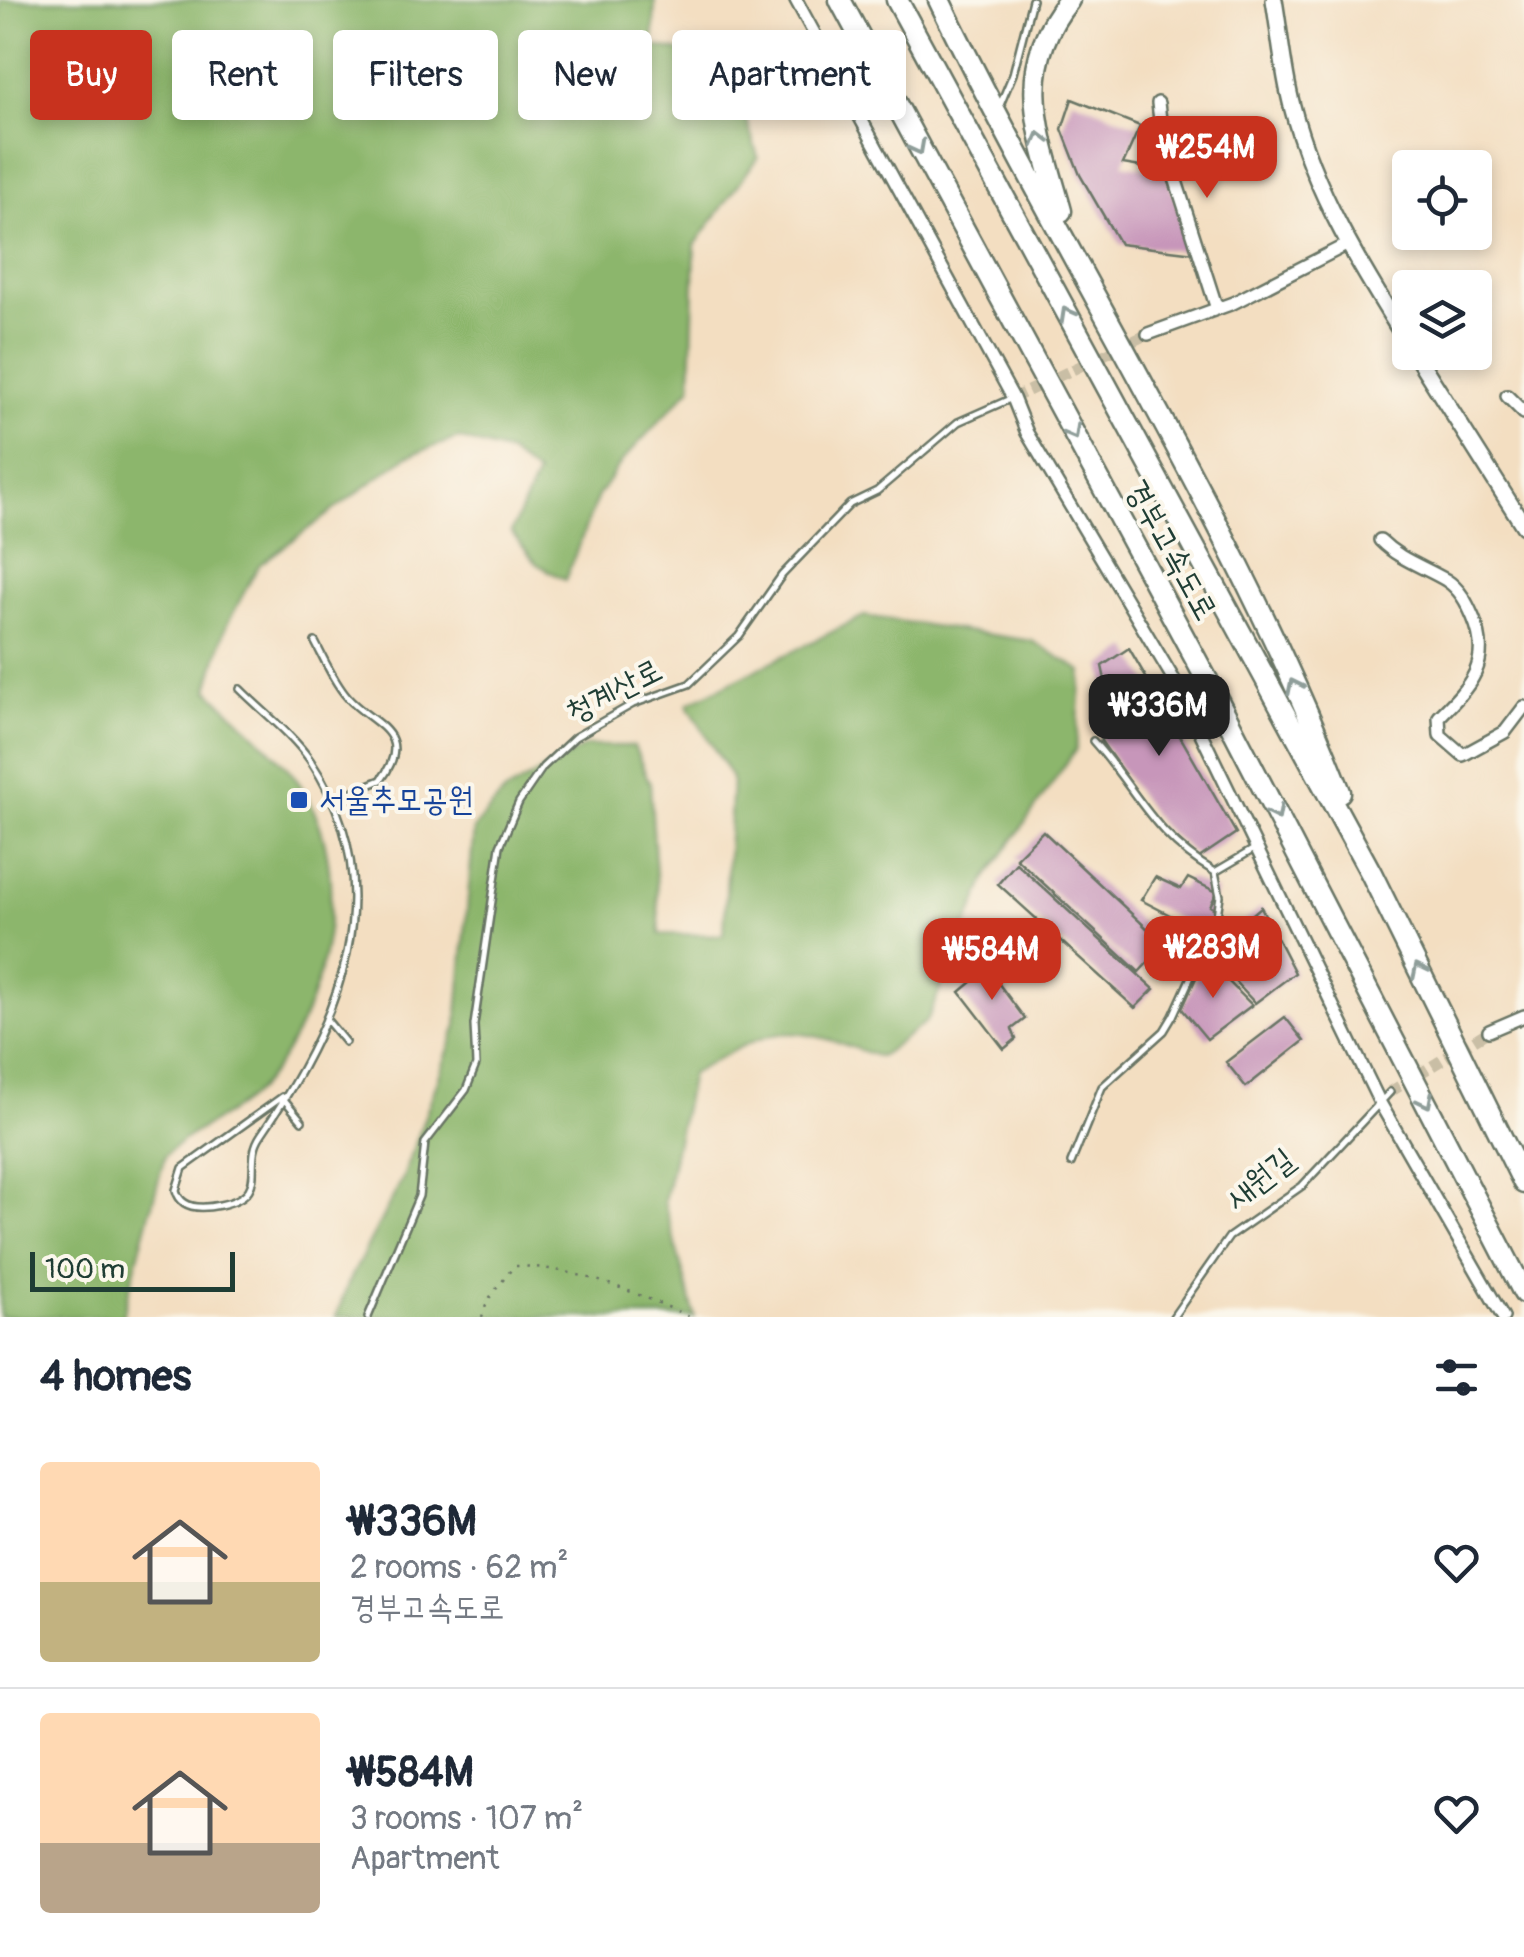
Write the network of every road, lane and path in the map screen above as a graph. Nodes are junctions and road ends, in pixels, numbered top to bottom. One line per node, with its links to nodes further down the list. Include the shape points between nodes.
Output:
1 (796, 0): 17 (street)
2 (840, 0): 39 (highway, 경부고속도로, one-way to 39, via 1214,692)
3 (896, 0): 28 (highway, 경부고속도로, one-way to 3)
4 (939, 0): 9 (highway)
5 (1032, 0): 9 (lane)
6 (1069, 0): 13 (highway, one-way to 6, via 1061,212 1033,112 1047,34)
7 (1274, 0): 10 (main road, via 1292,107)
8 (1158, 103): 11 (street, via 1162,137)
9 (997, 112): 13 (highway)
10 (1348, 244): 11 (street); 12 (main road)
11 (1217, 309): 14 (street)
12 (1392, 316)
13 (1114, 327): 28 (highway, one-way to 13, via 1315,728)
14 (1148, 334)
15 (1425, 370): 19 (main road)
16 (1507, 396): 18 (street)
17 (1013, 398): 26 (street, via 1027,433 1180,690); 40 (lane, 청계산로, via 958,422 877,491 850,504 782,575 739,636 689,684 633,704 575,737 543,767 500,846 474,1024 476,1065 466,1090 425,1143 420,1196)
18 (1524, 412)
19 (1524, 526)
20 (1380, 540): 23 (street, via 1448,582 1476,623 1484,651 1479,671 1439,717 1440,734 1464,756 1505,732)
21 (316, 642): 25 (lane, via 349,700 387,728 392,741 381,780)
22 (240, 689): 25 (lane, via 307,756)
23 (1524, 706)
24 (1093, 741): 27 (lane, via 1152,823)
25 (332, 800): 30 (lane, via 356,896 349,952)
26 (1259, 846): 27 (lane); 35 (street)
27 (1214, 872): 37 (lane, via 1220,896 1216,922 1172,1016 1102,1087)
28 (1371, 873): 38 (highway, 경부고속도로, one-way to 28)
29 (1524, 1016): 31 (street)
30 (326, 1018): 32 (lane); 34 (lane)
31 (1489, 1031)
32 (345, 1042)
33 (1390, 1092): 35 (lane, 새원길)
34 (282, 1097): 34 (lane, via 183,1168 176,1190 181,1202 200,1207 244,1196 254,1180 256,1142); 36 (lane)
35 (1380, 1102): 43 (lane, 새원길, via 1302,1186 1229,1238); 44 (street)
36 (302, 1121)
37 (1071, 1163)
38 (1524, 1183)
39 (1524, 1294)
40 (368, 1317)
41 (482, 1317): 42 (path, via 514,1266 540,1266)
42 (690, 1317)
43 (1173, 1317)
44 (1504, 1317)

